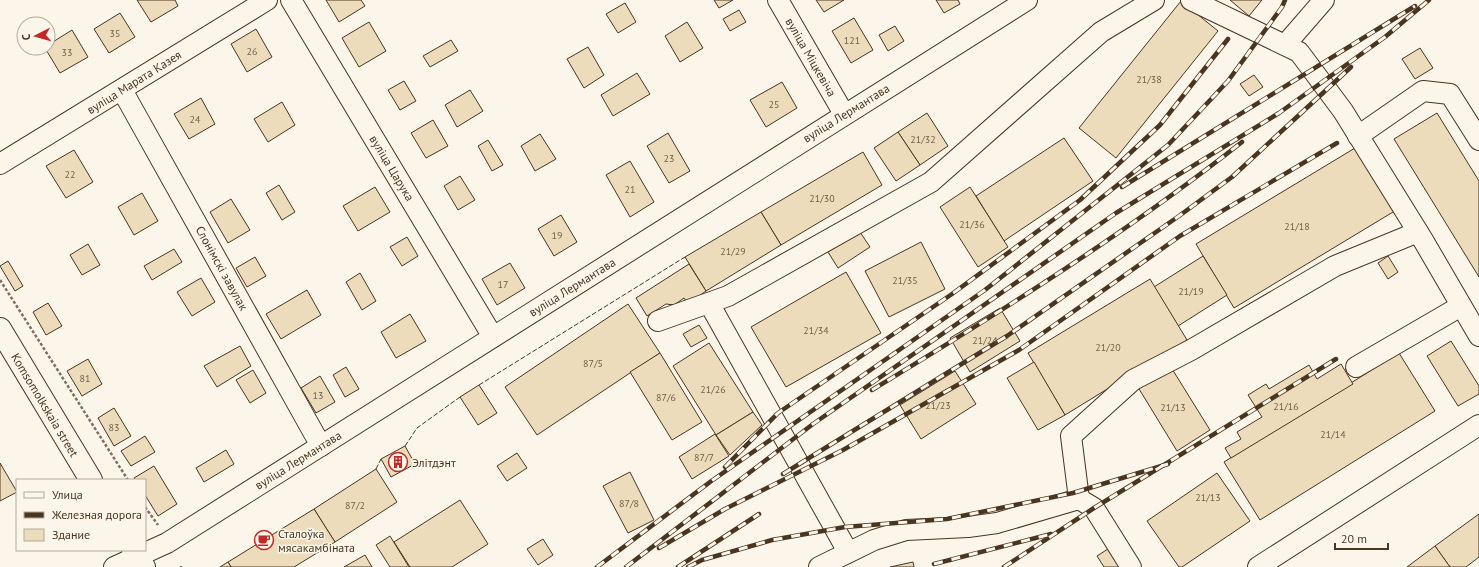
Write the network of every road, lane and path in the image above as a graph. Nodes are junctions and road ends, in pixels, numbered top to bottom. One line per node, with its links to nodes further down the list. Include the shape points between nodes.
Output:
1 (267, 0): 9 (street, вуліца Марата Казея)
2 (291, 0): 21 (street, вуліца Царука)
3 (778, 0): 10 (street, вуліца Міцкевіча)
4 (1027, 0): 10 (street, вуліца Лермантава)
5 (1154, 0): 16 (street, via 1101,32 931,182 728,296)
6 (1191, 0): 8 (street)
7 (1324, 0): 8 (street)
8 (1285, 45): 11 (street, via 1299,52 1343,111)
9 (122, 90): 13 (street, вуліца Марата Казея); 24 (street, Слонімскі завулак)
10 (844, 114): 21 (street, вуліца Лермантава)
11 (1358, 136): 12 (street, via 1423,91 1450,94); 14 (street)
12 (1479, 140)
13 (0, 164)
14 (1418, 232): 17 (street); 27 (street, via 1335,266 1191,350 1133,380 1071,436)
15 (0, 280): 26 (path)
16 (709, 303): 18 (street); 30 (street)
17 (1461, 306): 20 (street); 22 (street)
18 (658, 321)
19 (0, 329): 25 (main road, Komsomolkskaia street)
20 (1479, 336)
21 (493, 337): 24 (street, вуліца Лермантава)
22 (1356, 367)
23 (1479, 425): 35 (street)
24 (321, 446): 31 (street, вуліца Лермантава, via 167,543)
25 (90, 479)
26 (127, 479)
27 (1079, 499): 30 (street, via 997,523 906,530); 34 (street, via 1094,508)
28 (146, 509): 29 (path)
29 (157, 526)
30 (848, 552): 33 (street)
31 (138, 558): 32 (street, вуліца Лермантава)
32 (114, 567)
33 (819, 567)
34 (1131, 567)
35 (1258, 567)

